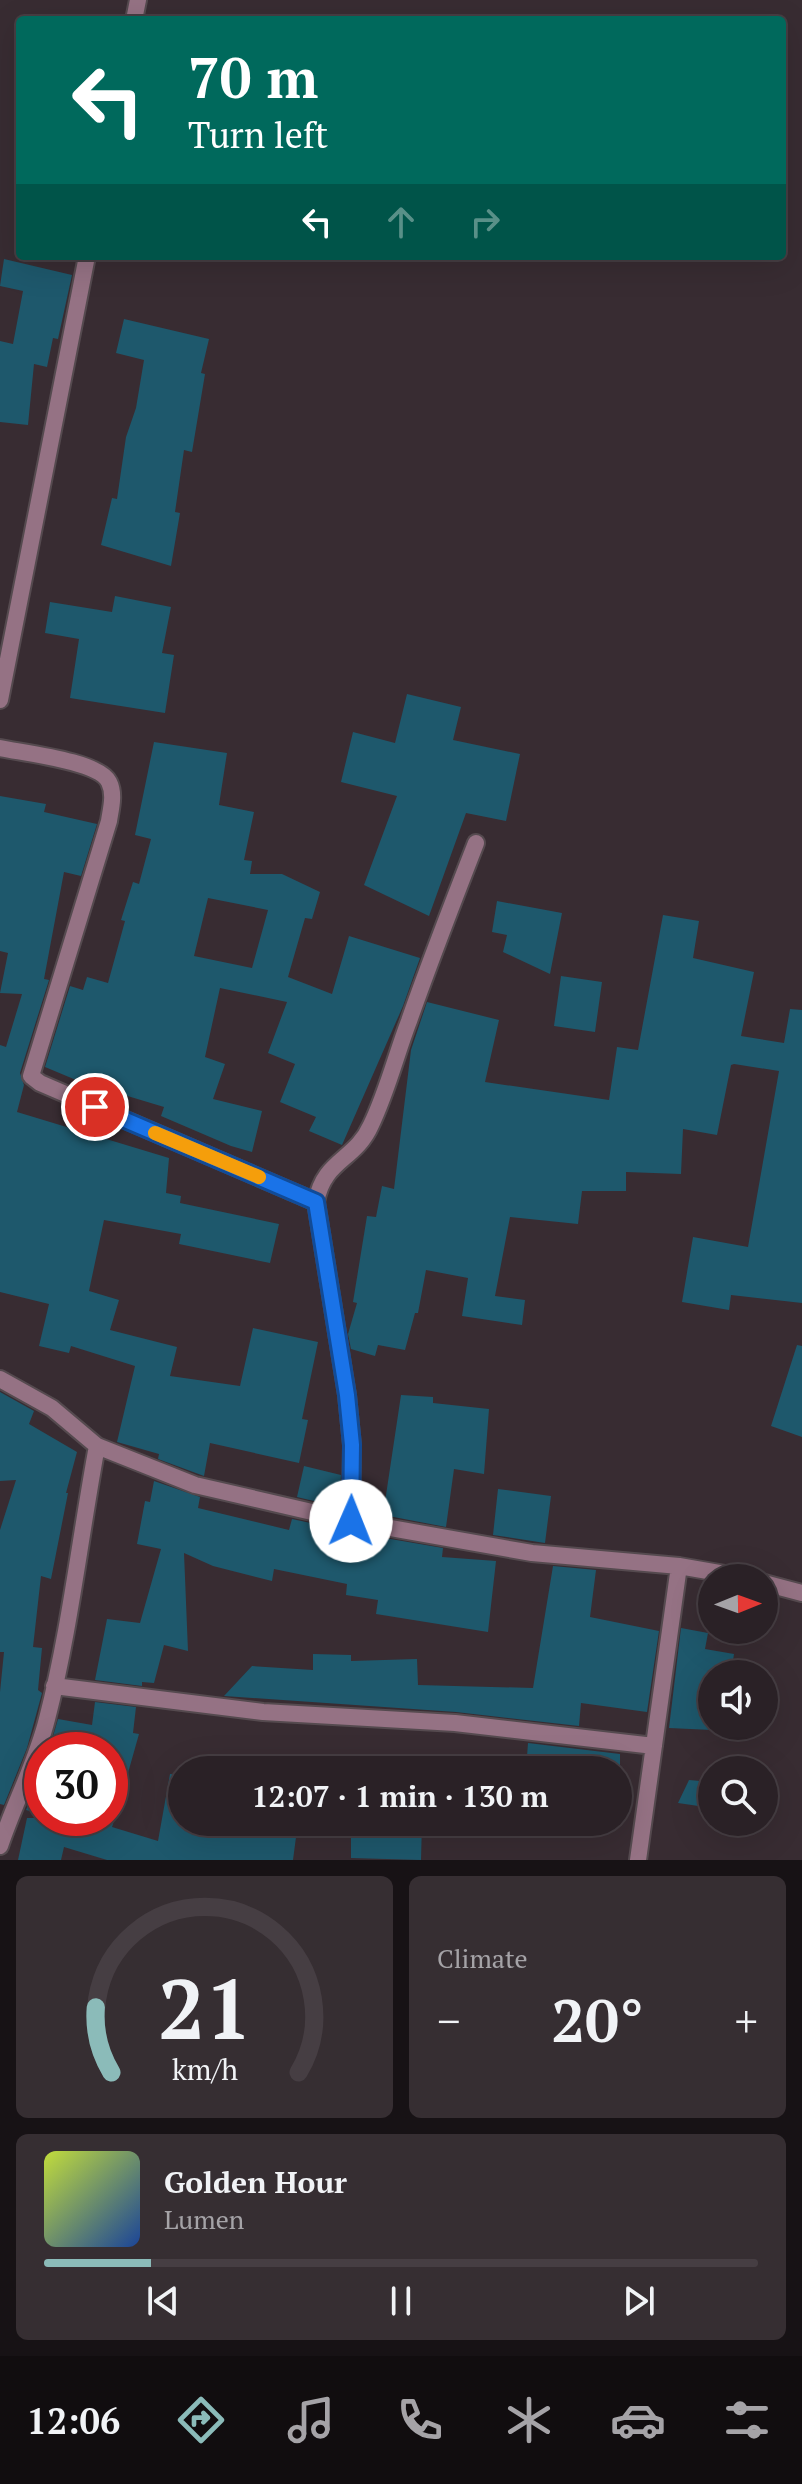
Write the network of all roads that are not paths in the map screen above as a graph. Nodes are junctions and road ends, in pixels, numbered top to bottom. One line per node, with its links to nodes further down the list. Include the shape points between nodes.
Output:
1 (86, 260): 2 (street)
2 (0, 700)
3 (0, 748): 5 (street, via 102,773 112,801 31,1076)
4 (476, 843): 5 (street, via 372,1125 352,1153 319,1183)
5 (316, 1202): 8 (street, via 347,1395)
6 (0, 1379): 7 (street, via 52,1408)
7 (97, 1446): 8 (street, via 195,1485); 13 (street)
8 (351, 1521): 9 (street, via 532,1553)
9 (679, 1566): 10 (street); 14 (street)
10 (698, 1569)
11 (778, 1587): 12 (street)
12 (802, 1593)
13 (54, 1686): 14 (street, via 263,1712 455,1723); 15 (street, via 46,1723)
14 (654, 1746): 16 (street)
15 (0, 1846)
16 (638, 1860)

